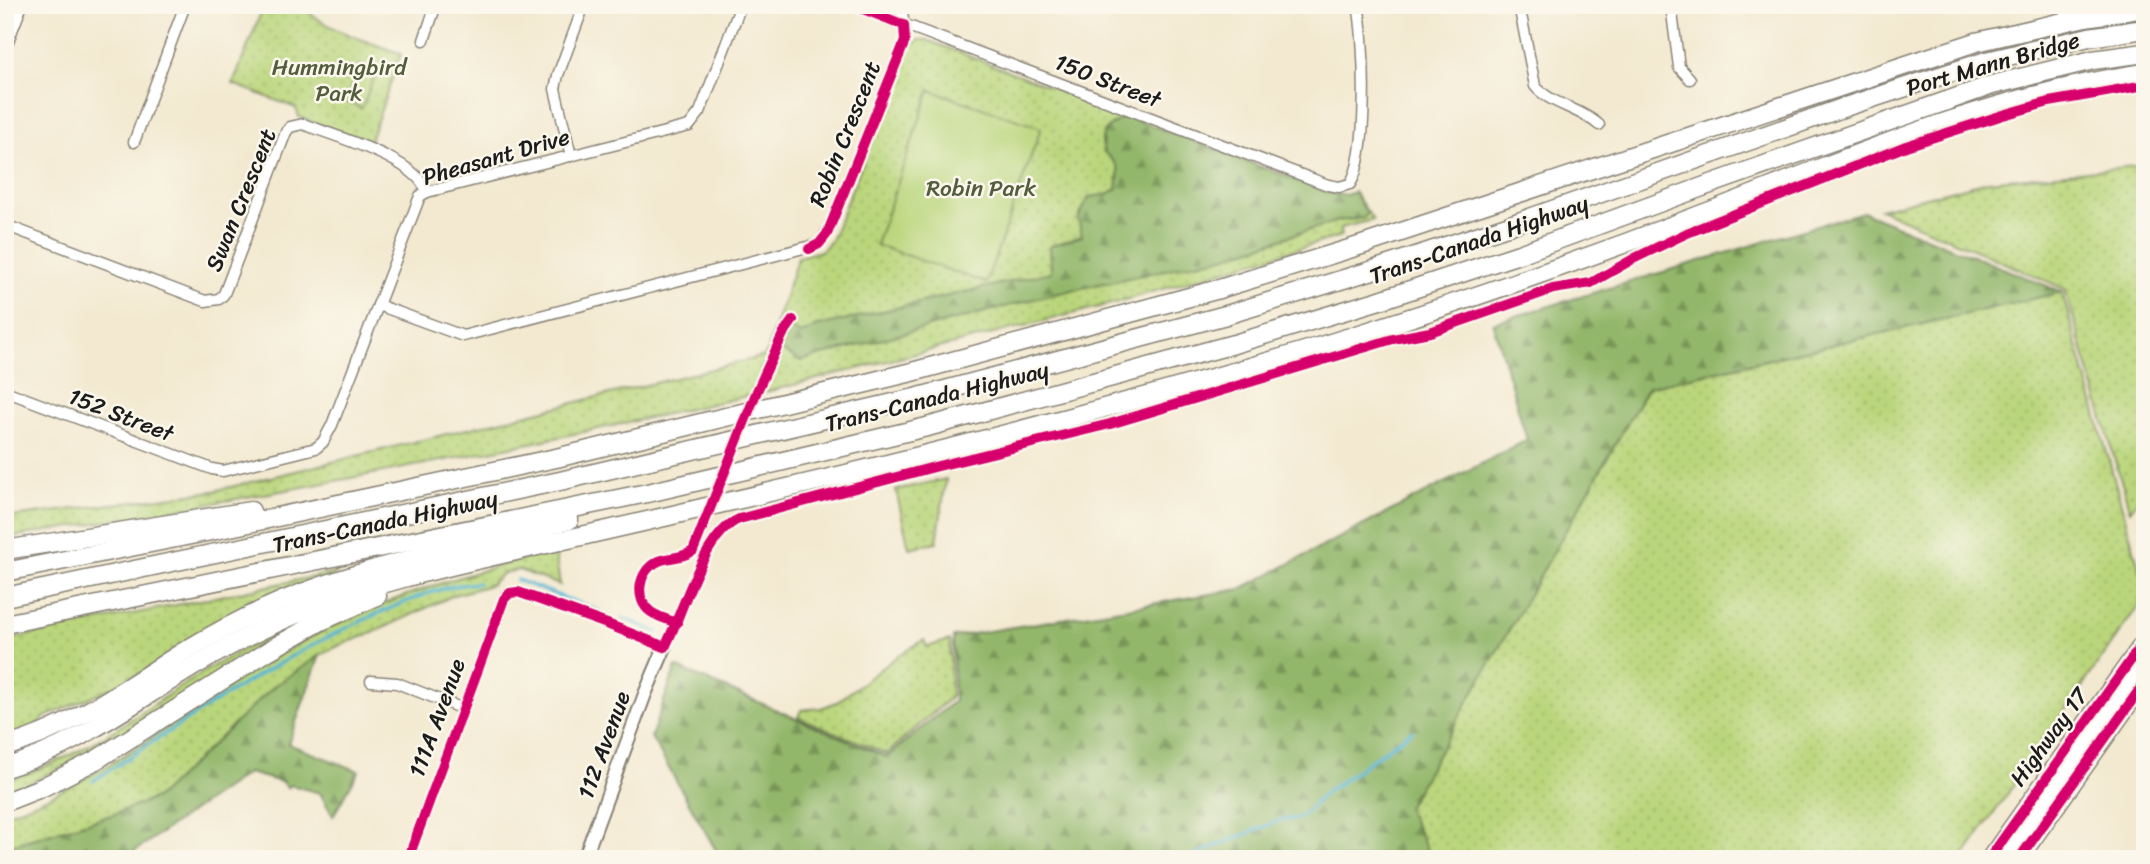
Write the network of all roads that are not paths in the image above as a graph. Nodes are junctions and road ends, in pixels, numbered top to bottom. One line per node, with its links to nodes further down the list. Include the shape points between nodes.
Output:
1 (22, 5): 14 (street)
2 (185, 5): 23 (street)
3 (436, 5): 15 (street)
4 (584, 5): 24 (street, via 555,89)
5 (741, 5): 24 (street, Pheasant Drive, via 694,122)
6 (853, 5): 12 (street, 150 Street)
7 (904, 5): 12 (street, Robin Crescent)
8 (1357, 5): 12 (street, 150 Street, via 1364,76 1357,169 1350,184 1339,187)
9 (1519, 5): 21 (street, via 1535,86)
10 (1671, 5): 19 (street, via 1679,67)
11 (2145, 8): 30 (highway, via 1976,42 1219,289 912,372)
12 (904, 25): 27 (street, Robin Crescent, via 905,41 827,234 814,247 463,336)
13 (2145, 29): 20 (highway, Port Mann Bridge, via 2022,51)
14 (8, 31): 16 (street)
15 (424, 40)
16 (5, 49)
17 (2145, 52): 22 (highway, Port Mann Bridge, via 2016,78)
18 (2145, 73): 33 (highway, via 1999,104 1863,150 1527,279 1255,366 934,453)
19 (1690, 79)
20 (1848, 106): 35 (highway, Trans-Canada Highway, via 1370,271 1226,315 919,397 548,484)
21 (1599, 125)
22 (1857, 131): 31 (highway, Trans-Canada Highway, via 1519,254 1234,344 927,427)
23 (134, 142)
24 (571, 156): 25 (street, Pheasant Drive)
25 (427, 192): 26 (street, Swan Crescent, via 422,181 392,158 303,124 290,127 224,294 212,302); 27 (street, Pheasant Drive, via 416,204)
26 (5, 225)
27 (378, 305): 29 (street, Pheasant Drive, via 323,442 309,451)
28 (5, 391): 29 (street, 152 Street, via 182,460)
29 (223, 471)
30 (427, 485): 32 (highway); 34 (highway)
31 (652, 492): 36 (highway, Trans-Canada Highway); 44 (highway, via 568,520 376,569 282,601 186,651 80,717)
32 (5, 550)
33 (496, 555): 45 (highway, via 356,593 286,618 193,667 48,754); 46 (highway, via 381,594 321,621 96,761)
34 (5, 572)
35 (5, 597)
36 (5, 624)
37 (2145, 640): 49 (highway, Highway 17)
38 (665, 647): 42 (street, 111A Avenue, via 518,592 510,593); 48 (street, 112 Avenue)
39 (2145, 659): 50 (highway)
40 (370, 681): 42 (street, via 397,683)
41 (2145, 682): 43 (highway, Highway 17)
42 (463, 709): 47 (street, 111A Avenue)
43 (2108, 734): 51 (highway, Highway 17); 52 (highway)
44 (5, 747)
45 (5, 768)
46 (5, 802)
47 (408, 859)
48 (584, 859)
49 (1989, 859)
50 (2003, 859)
51 (2019, 859)
52 (2031, 859)

